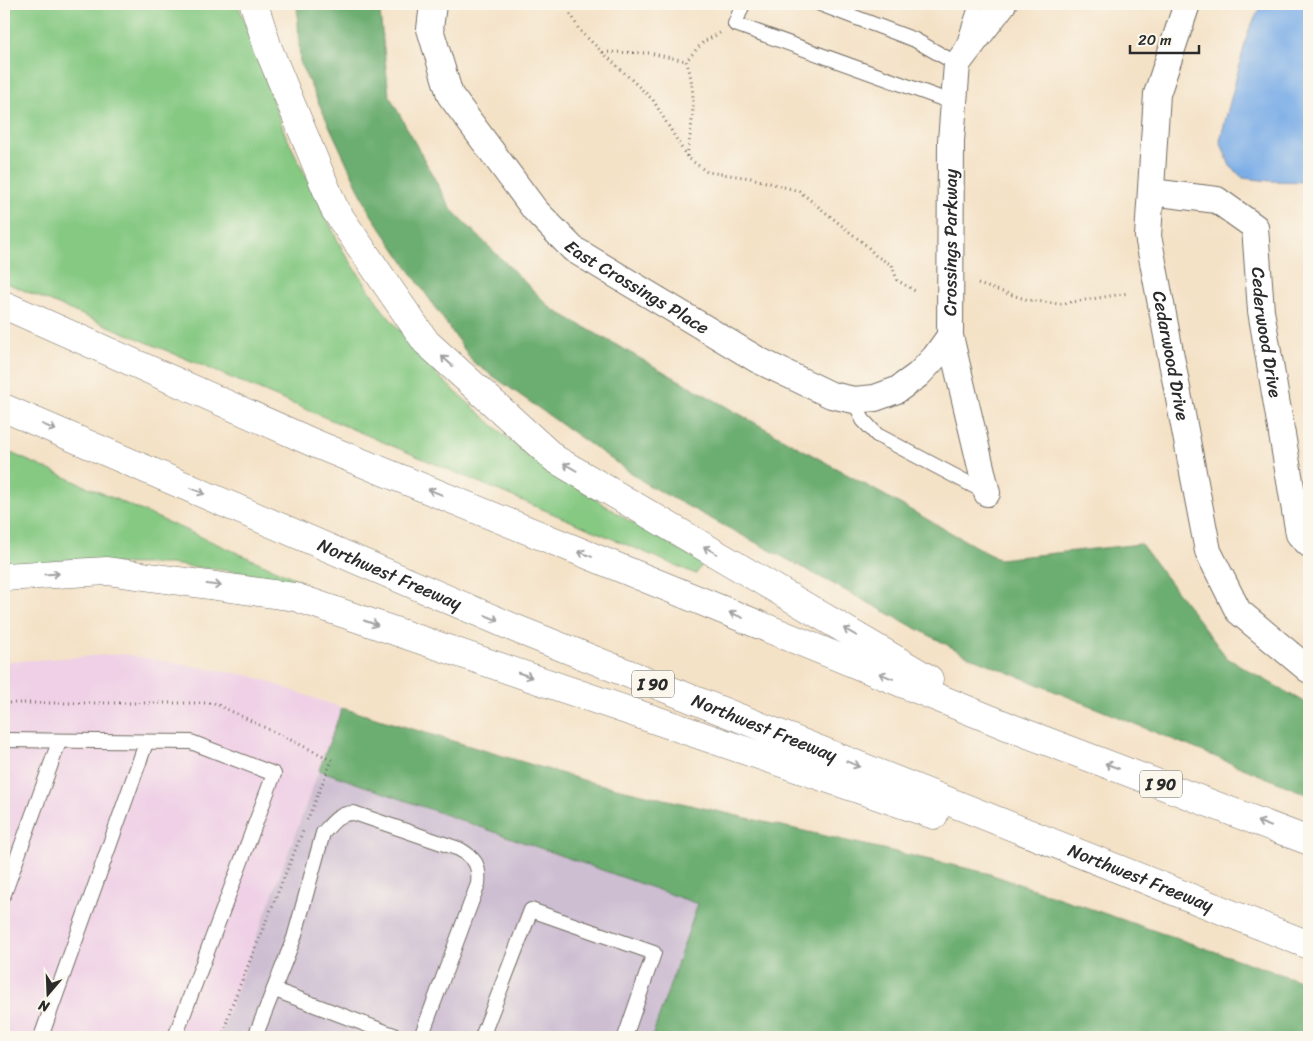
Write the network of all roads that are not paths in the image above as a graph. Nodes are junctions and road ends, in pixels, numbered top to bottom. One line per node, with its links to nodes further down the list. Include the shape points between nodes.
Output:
1 (254, 4): 19 (highway, one-way to 1, via 555,459 426,342 334,210 268,48)
2 (433, 4): 13 (street, East Crossings Place, via 430,29 450,95 535,210 573,249 758,360 831,395)
3 (743, 4): 9 (lane, via 736,24)
4 (820, 4): 8 (lane, via 915,40)
5 (977, 4): 8 (lane)
6 (1003, 4): 8 (street)
7 (1187, 4): 10 (street, Cedarwood Drive, via 1157,94)
8 (957, 64): 9 (street, Crossings Parkway)
9 (954, 103): 12 (street, Crossings Parkway)
10 (1151, 192): 16 (street, Cederwood Drive, via 1217,200 1255,227 1261,311 1273,386 1299,534); 18 (street, Cedarwood Drive, via 1148,236 1208,551 1238,611)
11 (4, 305): 19 (highway, I 90, one-way to 11, via 316,444)
12 (950, 336): 13 (street, East Crossings Place, via 935,357 897,390 875,398); 15 (street, Crossings Parkway)
13 (854, 400): 15 (lane, via 863,420 877,435)
14 (4, 408): 25 (highway, Northwest Freeway / I 90, one-way to 25, via 519,630)
15 (987, 493)
16 (1309, 544)
17 (4, 577): 25 (highway, one-way to 25, via 107,571 295,596)
18 (1309, 670)
19 (1012, 728): 23 (highway, I 90, one-way to 19)
20 (4, 740): 21 (lane)
21 (59, 742): 22 (lane); 24 (lane)
22 (146, 742): 28 (lane); 29 (lane, via 191,742 274,774)
23 (1309, 841)
24 (4, 894)
25 (1250, 923): 26 (highway, Northwest Freeway / I 90)
26 (1309, 945)
27 (275, 990): 30 (lane); 31 (lane); 32 (lane, via 294,938 323,833 344,813 354,813 459,849 477,863 478,884)
28 (41, 1037)
29 (175, 1037)
30 (255, 1037)
31 (399, 1037)
32 (421, 1037)
33 (482, 1037): 34 (lane, via 531,910 654,953)
34 (625, 1037)

